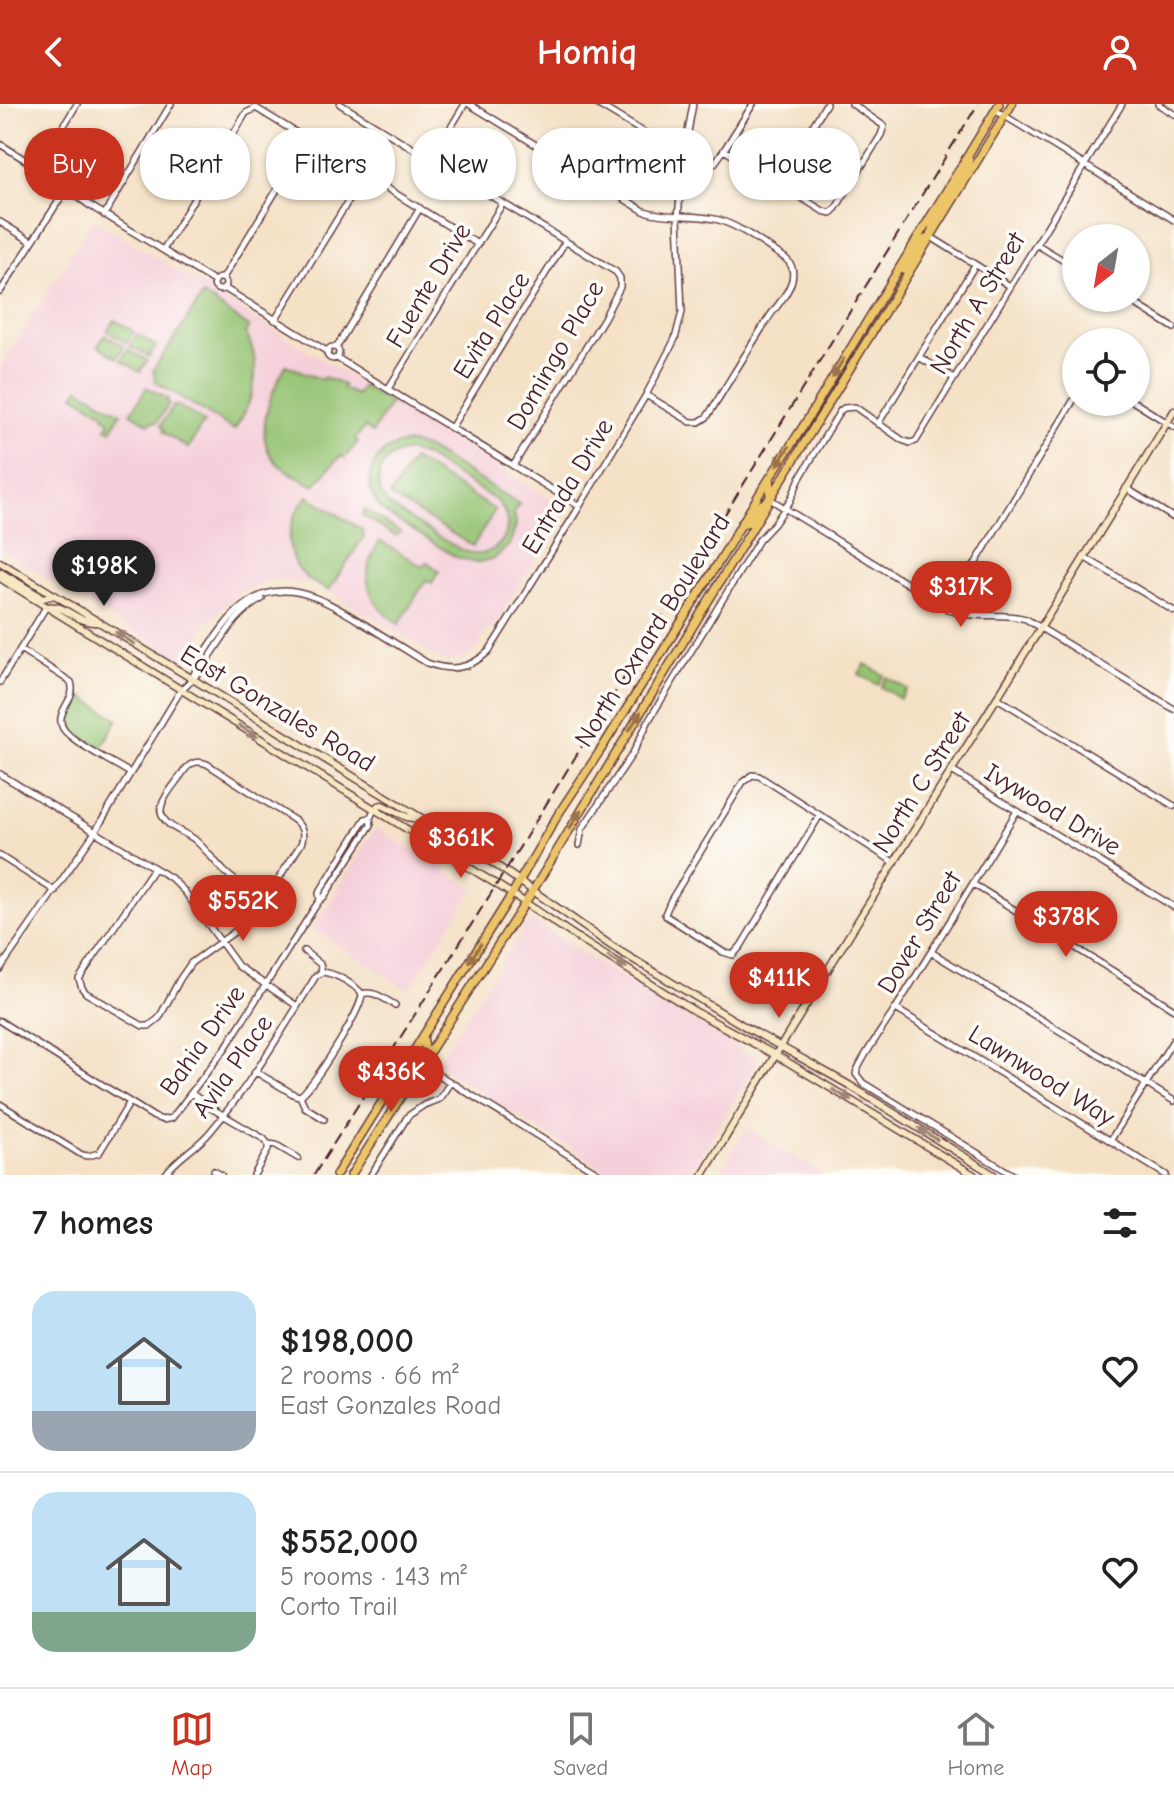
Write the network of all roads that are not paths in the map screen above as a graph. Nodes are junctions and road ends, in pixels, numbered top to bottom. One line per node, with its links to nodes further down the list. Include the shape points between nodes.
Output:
1 (77, 104): 16 (street)
2 (171, 104): 42 (street)
3 (340, 104): 23 (street, Domingo Place)
4 (467, 104): 18 (street); 43 (street, via 644,211)
5 (597, 104): 19 (street)
6 (693, 104): 20 (street, Entrada Drive)
7 (753, 104): 25 (street)
8 (826, 104): 21 (street)
9 (852, 104): 30 (street, via 884,126)
10 (1012, 104): 15 (main road, North Oxnard Boulevard)
11 (1122, 104): 29 (street, North A Street)
12 (1158, 104): 14 (street)
13 (997, 107): 15 (street); 24 (main road, North Oxnard Boulevard)
14 (1174, 114)
15 (1005, 116): 29 (street); 46 (main road, North Oxnard Boulevard)
16 (62, 128)
17 (290, 128): 51 (street, via 251,109)
18 (452, 128)
19 (637, 128)
20 (689, 128)
21 (811, 128)
22 (0, 144): 27 (street)
23 (411, 148)
24 (971, 149): 46 (main road); 62 (main road, North Oxnard Boulevard)
25 (724, 150): 26 (street); 28 (street)
26 (729, 153)
27 (24, 159)
28 (713, 164)
29 (1084, 166): 44 (street); 50 (street, North A Street)
30 (860, 169)
31 (395, 193): 41 (street)
32 (59, 200): 47 (street)
33 (83, 200): 42 (street)
34 (271, 200): 54 (street)
35 (349, 200): 60 (street)
36 (498, 200): 40 (street, Domingo Place)
37 (680, 200): 43 (street, Entrada Drive)
38 (805, 200): 39 (street, via 831,213)
39 (841, 200)
40 (503, 203): 48 (street, Domingo Place); 49 (street, Fuente Drive)
41 (420, 208): 49 (street); 63 (street)
42 (104, 215): 51 (street)
43 (678, 217): 69 (street, Entrada Drive, via 680,323); 69 (street, via 731,225 791,263 792,280 707,417 691,422)
44 (1174, 220)
45 (0, 222): 47 (street)
46 (931, 237): 53 (street); 62 (main road, via 920,243); 79 (main road, North Oxnard Boulevard)
47 (31, 241): 58 (street)
48 (565, 242): 75 (street, Evita Place); 76 (street, Domingo Place, via 616,272 620,287)
49 (476, 243): 68 (street, Fuente Drive)
50 (1036, 244): 52 (street); 56 (street, North A Street)
51 (163, 250): 55 (street)
52 (1062, 260)
53 (975, 265): 56 (street); 65 (street)
54 (223, 278): 55 (street); 57 (street)
55 (215, 282): 57 (street, via 216,288)
56 (1010, 286): 67 (street, North A Street)
57 (224, 288): 60 (street)
58 (0, 292)
59 (1148, 312): 61 (street)
60 (275, 320): 64 (street)
61 (1174, 328)
62 (855, 341): 77 (main road, North Oxnard Boulevard, one-way to 77)
63 (336, 348): 64 (street); 66 (street)
64 (328, 352): 66 (street)
65 (919, 357): 67 (street); 73 (street)
66 (337, 358): 68 (street)
67 (954, 378): 73 (street, North A Street, via 916,441 906,442)
68 (388, 389): 75 (street)
69 (646, 395): 80 (street, Entrada Drive)
70 (1174, 411): 74 (main road, North C Street)
71 (1150, 412): 74 (street)
72 (1064, 416): 90 (street)
73 (878, 424): 81 (street, via 850,406 840,411)
74 (1170, 425): 78 (main road, North C Street)
75 (451, 428): 76 (street)
76 (513, 466): 80 (street)
77 (770, 477): 79 (main road); 83 (main road, North Oxnard Boulevard)
78 (1126, 488): 82 (street); 84 (main road, North C Street)
79 (770, 499): 81 (street); 83 (main road, via 750,522); 101 (main road, North Oxnard Boulevard, one-way to 79)
80 (579, 506): 95 (street, Entrada Drive, via 481,659 441,668 329,602 277,591 241,607)
81 (785, 507): 90 (street); 113 (street, via 759,540 624,769 582,829)
82 (1174, 518)
83 (741, 524): 100 (main road, North Oxnard Boulevard)
84 (1084, 557): 91 (street); 93 (main road, North C Street)
85 (0, 562): 88 (main road, East Gonzales Road)
86 (0, 572): 88 (main road, via 43,598)
87 (0, 578): 89 (main road, East Gonzales Road)
88 (55, 595): 92 (main road, East Gonzales Road)
89 (46, 607): 92 (main road, via 55,605 85,622); 94 (street); 97 (main road, East Gonzales Road)
90 (948, 609): 93 (street, via 970,616 1013,615)
91 (1174, 611)
92 (98, 622): 95 (main road, East Gonzales Road, one-way to 92)
93 (1041, 628): 98 (main road, North C Street); 99 (street)
94 (20, 649): 96 (street); 103 (street, via 71,682 72,697 61,720 68,735)
95 (192, 680): 97 (street, Entrada Drive); 110 (main road, East Gonzales Road)
96 (0, 682)
97 (181, 690): 103 (street, Entrada Drive); 106 (main road, East Gonzales Road, one-way to 106)
98 (997, 698): 102 (main road, North C Street); 105 (street)
99 (1174, 709)
100 (611, 734): 101 (main road); 118 (main road, North Oxnard Boulevard)
101 (617, 751): 121 (main road, North Oxnard Boulevard, one-way to 101)
102 (952, 771): 107 (street, Ivywood Drive); 115 (main road, North C Street)
103 (130, 773): 111 (street, Entrada Drive)
104 (0, 774): 111 (street)
105 (1174, 806)
106 (374, 810): 109 (street, Bahia Drive); 110 (main road, via 382,805); 122 (main road, East Gonzales Road)
107 (1017, 811): 119 (street, Dover Street); 126 (street, Ivywood Drive)
108 (820, 815): 108 (street, via 759,776 747,778 666,916 733,955); 115 (street)
109 (370, 818): 112 (street, Bahia Drive); 117 (street, Bahia Drive, via 371,825)
110 (423, 819): 118 (main road, East Gonzales Road)
111 (95, 832): 116 (street); 120 (street, Entrada Drive)
112 (352, 840): 117 (street); 124 (street, Bahia Drive, via 319,893)
113 (579, 845)
114 (0, 856): 120 (street)
115 (895, 863): 143 (main road, North C Street)
116 (154, 868): 127 (street, via 178,884); 127 (street, via 79,979 86,993 146,1027 159,1018 191,963)
117 (338, 875): 124 (street, Bahia Drive)
118 (520, 882): 121 (main road, East Gonzales Road); 122 (main road, North Oxnard Boulevard)
119 (973, 884): 129 (street, Dover Street); 139 (street)
120 (55, 891): 130 (street, Entrada Drive)
121 (532, 892): 125 (main road, North Oxnard Boulevard); 132 (main road, East Gonzales Road)
122 (512, 894): 125 (main road, East Gonzales Road); 141 (main road, North Oxnard Boulevard, one-way to 141)
123 (265, 900): 123 (street, via 165,820 163,802 190,764 209,765 299,823 301,844); 127 (street, via 250,921)
124 (320, 900): 133 (street, Bahia Drive)
125 (526, 902): 134 (main road, East Gonzales Road, one-way to 134); 145 (main road, North Oxnard Boulevard)
126 (1174, 907)
127 (220, 941): 133 (street, via 238,966)
128 (304, 951): 131 (street)
129 (931, 952): 138 (street, Dover Street); 149 (street)
130 (0, 969)
131 (322, 972): 135 (street); 137 (street, Avila Place)
132 (672, 982): 134 (main road); 143 (main road, East Gonzales Road)
133 (264, 985): 137 (street); 150 (street, Bahia Drive)
134 (666, 992): 144 (main road, East Gonzales Road)
135 (362, 994): 136 (street, via 374,993); 151 (street, via 354,1017)
136 (395, 1005)
137 (297, 1006): 146 (street, Avila Place)
138 (896, 1009): 157 (street, Lawnwood Way); 171 (street, Dover Street, via 856,1074)
139 (1174, 1009)
140 (0, 1021): 153 (street)
141 (423, 1036): 145 (main road); 147 (main road, North Oxnard Boulevard)
142 (1174, 1039): 149 (street)
143 (781, 1046): 144 (main road, North C Street); 170 (main road, East Gonzales Road, one-way to 143)
144 (775, 1055): 168 (main road, North C Street); 169 (main road, East Gonzales Road, one-way to 169)
145 (421, 1063): 147 (main road); 148 (street); 165 (main road, North Oxnard Boulevard)
146 (256, 1072): 151 (street); 155 (street, Avila Place)
147 (395, 1082): 164 (main road, North Oxnard Boulevard)
148 (450, 1083): 166 (street, via 439,1099 408,1116); 167 (street)
149 (1146, 1084): 152 (street); 157 (street)
150 (191, 1093): 153 (street, Bahia Drive, via 167,1120); 155 (street)
151 (300, 1096): 156 (street, via 305,1107)
152 (1174, 1101)
153 (130, 1102): 154 (street, via 99,1153 88,1156)
154 (0, 1104)
155 (223, 1115): 158 (street); 161 (street, Avila Place)
156 (324, 1119)
157 (1110, 1141): 172 (street, Lawnwood Way)
158 (268, 1144): 159 (street); 163 (street)
159 (298, 1158)
160 (214, 1171): 162 (street)
161 (165, 1175)
162 (221, 1175)
163 (254, 1175)
164 (336, 1175)
165 (351, 1175)
166 (371, 1175)
167 (601, 1175)
168 (703, 1175)
169 (974, 1175)
170 (994, 1175)
171 (1013, 1175)
172 (1166, 1175)

